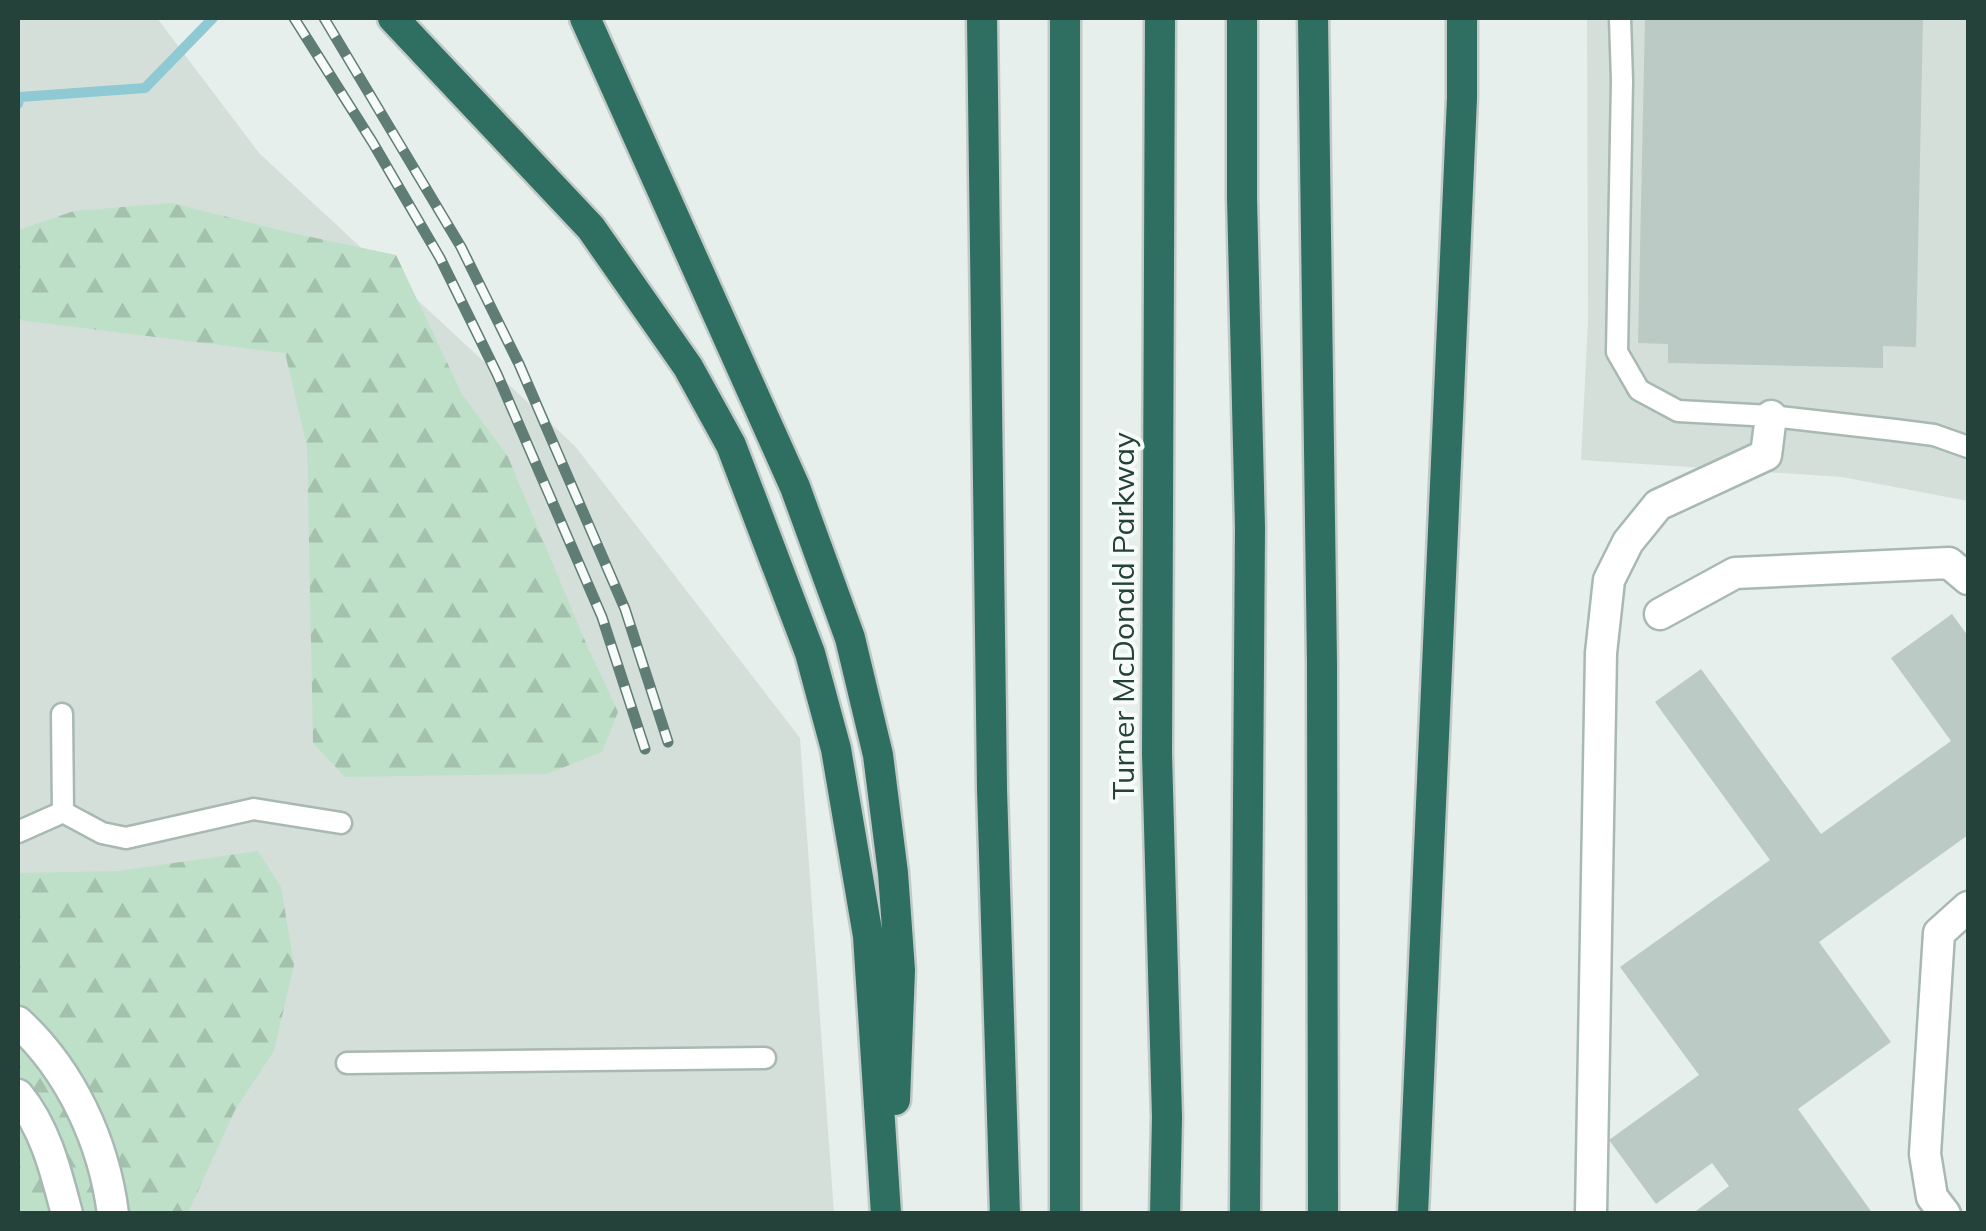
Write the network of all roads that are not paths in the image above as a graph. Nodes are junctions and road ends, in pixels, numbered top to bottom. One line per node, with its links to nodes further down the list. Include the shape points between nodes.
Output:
1 (393, 18): 25 (highway, via 591,228 688,367 732,445 810,653 836,748 868,936)
2 (585, 18): 25 (highway, via 795,487 850,638 878,756 898,932)
3 (982, 18): 26 (highway)
4 (1065, 18): 27 (highway, Turner McDonald Parkway)
5 (1160, 18): 28 (highway, Turner McDonald Parkway, via 1157,754)
6 (1242, 18): 29 (highway, via 1250,528)
7 (1314, 18): 30 (highway)
8 (1466, 18): 31 (highway)
9 (1620, 18): 10 (lane, via 1617,352 1640,390 1678,411)
10 (1771, 416): 11 (lane, via 1934,435); 32 (street, via 1766,455 1658,505 1609,580 1601,652)
11 (1968, 447)
12 (1968, 579): 13 (street, via 1949,563 1735,573)
13 (1660, 614)
14 (62, 714): 15 (lane)
15 (63, 812): 16 (lane, via 126,838 254,809); 17 (lane)
16 (341, 824)
17 (18, 832)
18 (1968, 908): 33 (street, via 1939,933 1925,1154 1932,1197)
19 (18, 1022): 24 (street, via 67,1079 96,1140)
20 (765, 1058): 21 (lane)
21 (347, 1063)
22 (18, 1095): 23 (street, via 52,1157)
23 (67, 1214)
24 (112, 1214)
25 (888, 1214)
26 (1005, 1214)
27 (1065, 1214)
28 (1165, 1214)
29 (1245, 1214)
30 (1323, 1214)
31 (1413, 1214)
32 (1591, 1214)
33 (1945, 1214)

